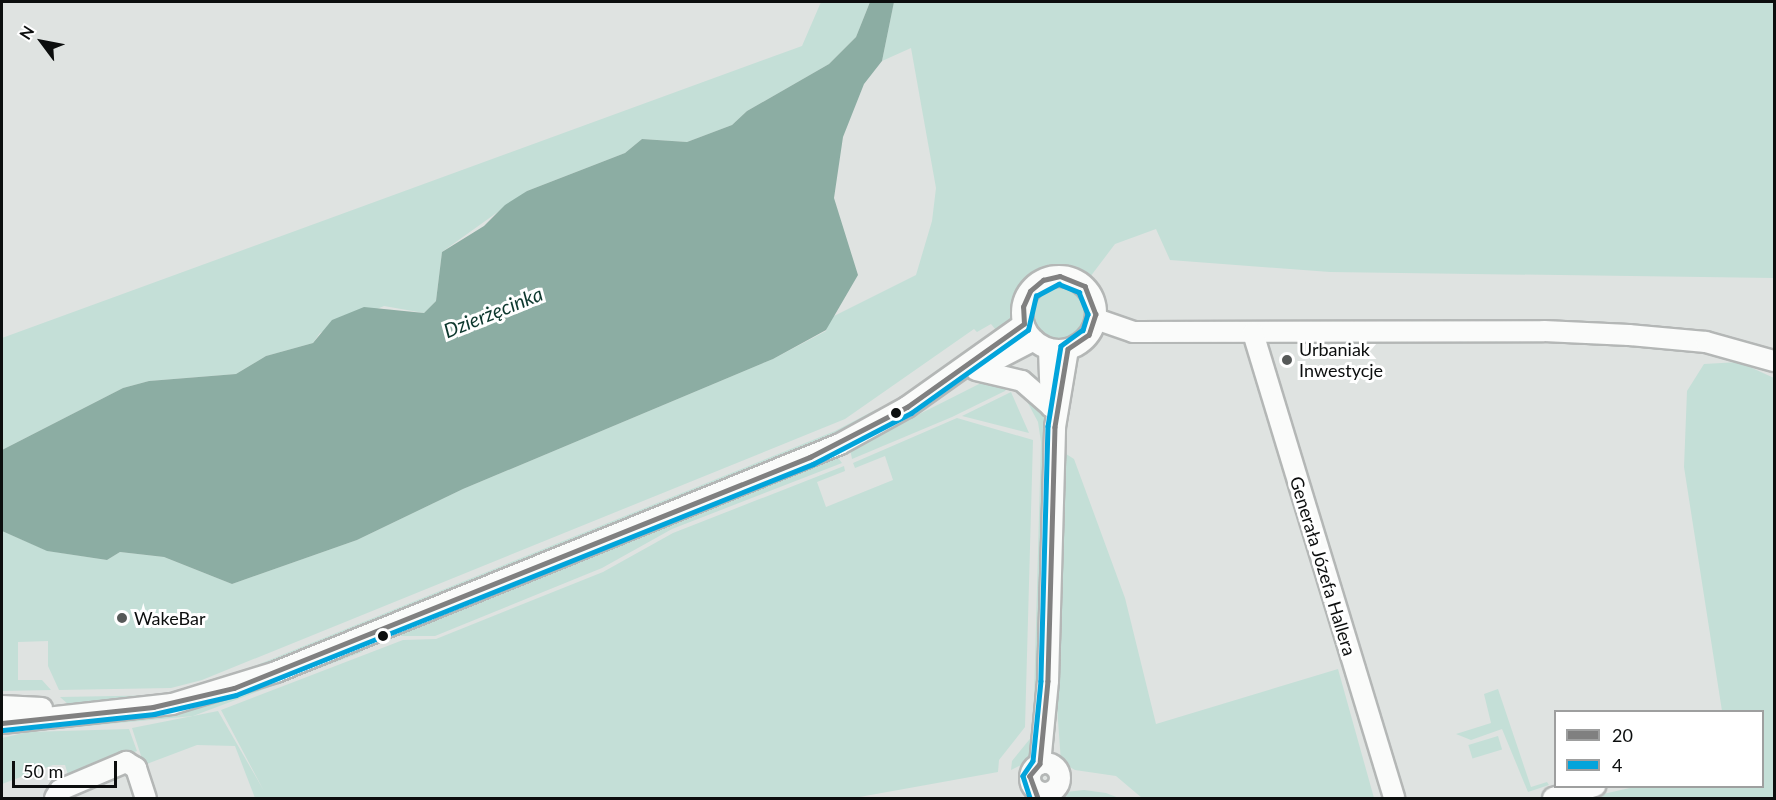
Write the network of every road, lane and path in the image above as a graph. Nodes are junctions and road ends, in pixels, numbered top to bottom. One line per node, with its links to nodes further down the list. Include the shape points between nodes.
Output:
1 (1096, 319): 2 (street, via 1133,332); 3 (street, via 1089,335); 3 (street, via 1090,293 1077,281 1060,276 1043,280 1030,291 1023,307)
2 (1253, 333): 4 (street, via 1619,334 1706,342); 16 (street, Generała Józefa Hallera)
3 (1044, 340): 5 (street); 6 (street); 7 (street); 8 (street)
4 (1774, 361)
5 (976, 370): 6 (street, via 1022,381); 7 (street)
6 (1051, 406): 8 (street)
7 (907, 407): 10 (street, via 810,457 246,684 172,704)
8 (1055, 428): 13 (street, via 1047,765 1060,778)
9 (2, 706): 10 (street)
10 (95, 712): 11 (street)
11 (2, 723)
12 (1587, 788): 17 (street)
13 (1045, 795)
14 (55, 798): 15 (street, via 60,790 126,762 136,768)
15 (146, 798)
16 (1394, 798)
17 (1553, 798)

